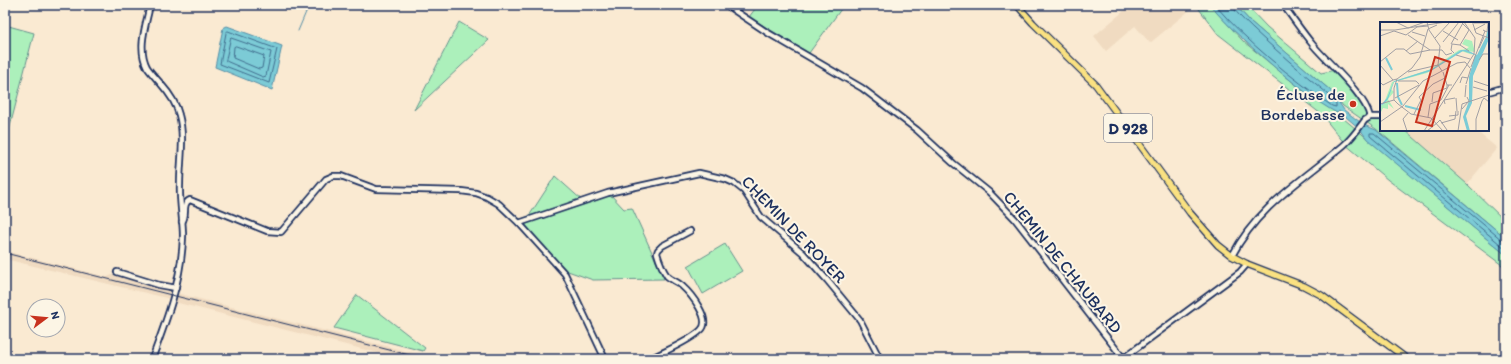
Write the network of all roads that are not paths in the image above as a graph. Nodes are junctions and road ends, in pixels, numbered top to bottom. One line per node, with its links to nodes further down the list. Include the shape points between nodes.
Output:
1 (150, 5): 9 (street, via 142,52 148,68 176,103 179,115 182,140)
2 (726, 5): 20 (street, CHEMIN DE CHAUBARD, via 862,88 917,130 989,192 1015,219)
3 (1017, 5): 12 (main road, D 928, via 1096,84 1190,212 1218,245)
4 (1283, 5): 7 (street, via 1312,45 1361,97)
5 (1506, 87): 6 (street)
6 (1489, 92)
7 (1370, 117): 8 (street); 12 (street, via 1345,144 1271,203 1240,240)
8 (1380, 117)
9 (182, 222): 10 (street, via 186,215 185,205 190,200 267,231 281,232 326,179 341,176 376,189 476,193 499,204); 15 (street)
10 (519, 223): 17 (street, via 565,274); 19 (street, CHEMIN DE ROYER, via 608,193 699,173 725,179 744,191 761,217 803,253 827,280 860,320)
11 (690, 231): 18 (street, via 662,246 657,253 667,275 692,297 703,315 705,326 690,338)
12 (1232, 256): 13 (main road, D 928)
13 (1247, 264): 20 (street, via 1240,272); 21 (main road, D 928, via 1304,286 1321,296)
14 (117, 272): 15 (street)
15 (176, 288): 16 (street)
16 (152, 359)
17 (605, 359)
18 (650, 359)
19 (880, 359)
20 (1123, 359)
21 (1408, 359)

